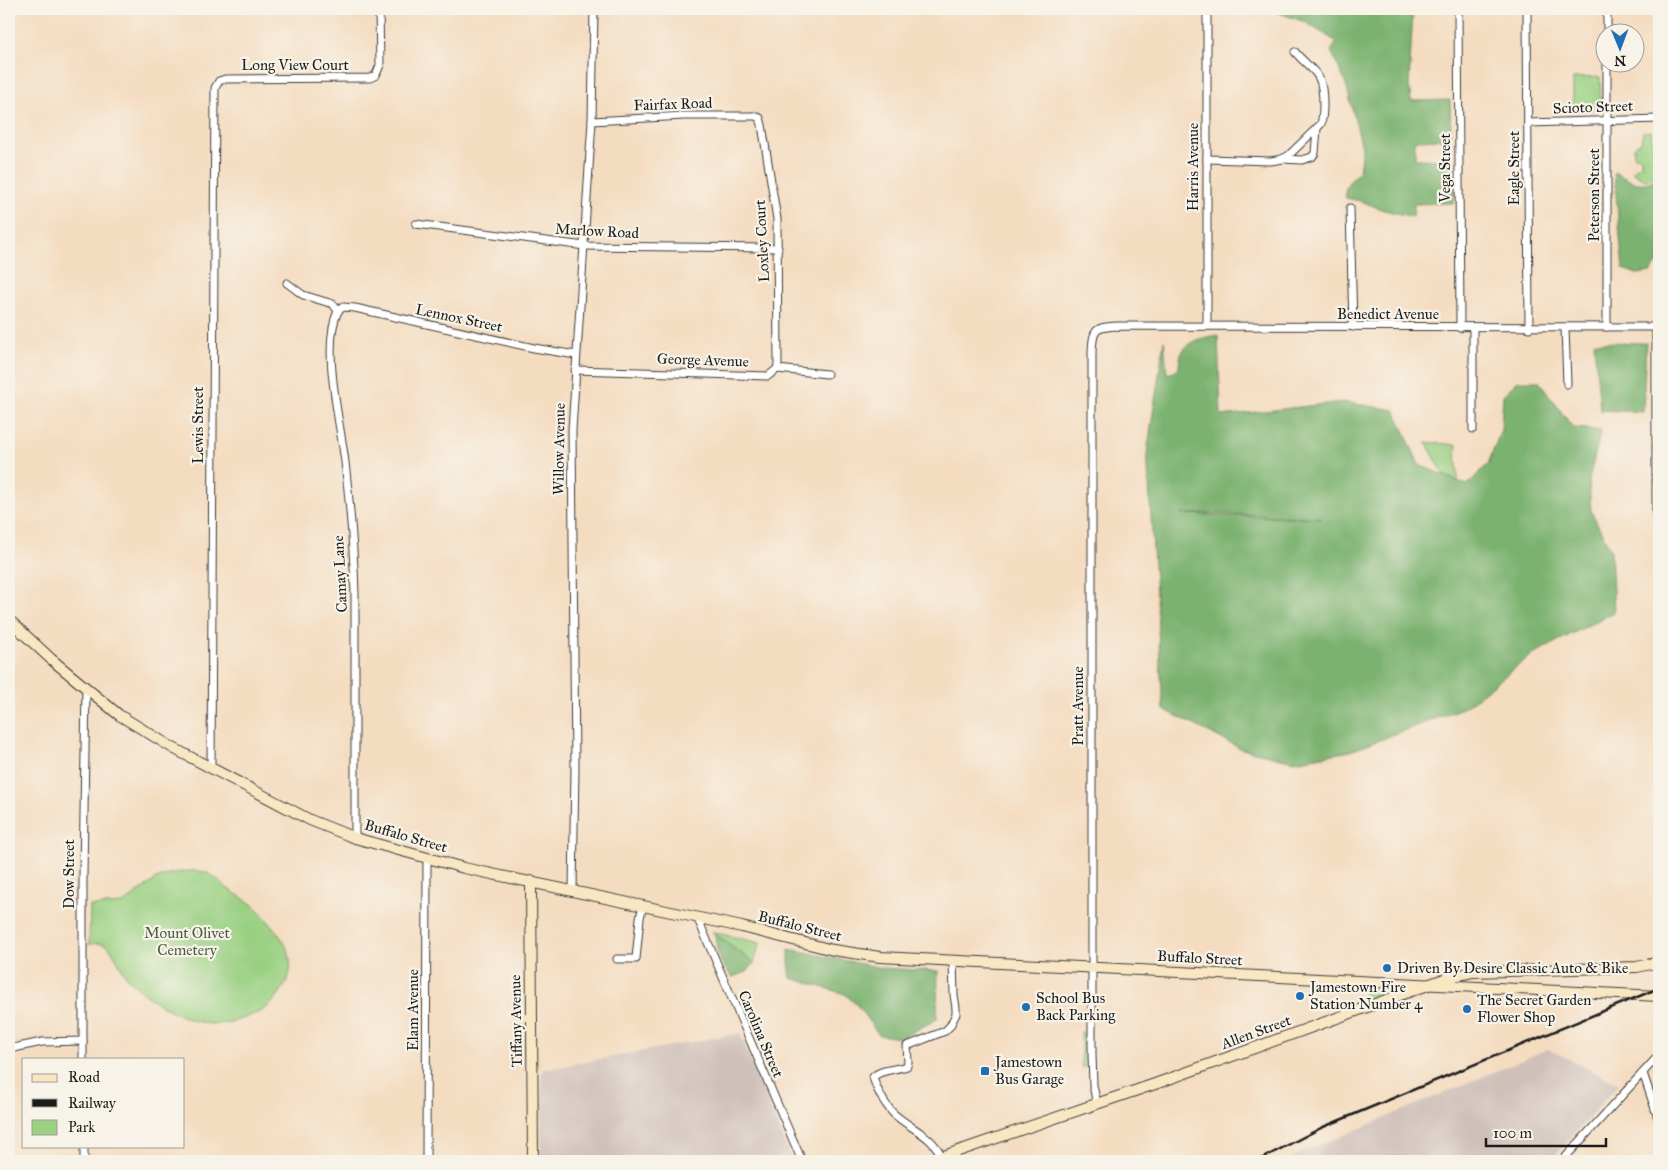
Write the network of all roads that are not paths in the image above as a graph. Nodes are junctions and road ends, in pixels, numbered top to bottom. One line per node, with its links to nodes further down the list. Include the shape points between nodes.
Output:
1 (379, 9): 10 (street, Long View Court, via 380,65 375,76 226,79)
2 (594, 9): 14 (street, Willow Avenue)
3 (1207, 9): 17 (street, Harris Avenue)
4 (1458, 9): 29 (street, Vega Street)
5 (1528, 9): 15 (street, Eagle Street)
6 (1607, 9): 7 (street)
7 (1607, 22)
8 (1295, 52): 16 (street, via 1313,69 1323,88 1322,119)
9 (1607, 72): 13 (street, Peterson Street)
10 (217, 84): 43 (street, Lewis Street, via 213,109)
11 (755, 116): 14 (street, Fairfax Road); 22 (street, Loxley Court, via 760,118 762,125 777,219)
12 (1659, 119): 13 (street, Scioto Street)
13 (1608, 120): 15 (street, Scioto Street); 33 (street, Peterson Street)
14 (592, 121): 21 (street, Willow Avenue)
15 (1528, 123): 31 (street, Eagle Street)
16 (1317, 128): 18 (street); 18 (street, via 1312,157)
17 (1207, 159): 18 (street); 26 (street, Harris Avenue)
18 (1282, 159)
19 (1350, 208): 27 (street)
20 (416, 224): 21 (street, Marlow Road)
21 (584, 246): 22 (street, Marlow Road); 34 (street, Willow Avenue)
22 (778, 248): 35 (street, Loxley Court)
23 (287, 283): 24 (street, via 304,294 333,304)
24 (338, 310): 34 (street, Lennox Street, via 355,308); 44 (street, Camay Lane, via 333,320 331,351 345,463 356,595)
25 (1118, 326): 26 (street, Benedict Avenue); 53 (street, Pratt Avenue, via 1097,329 1092,349)
26 (1207, 326): 27 (street, Benedict Avenue)
27 (1353, 327): 29 (street, Benedict Avenue)
28 (1658, 327): 33 (street, Benedict Avenue); 40 (street)
29 (1460, 328): 30 (street, Benedict Avenue)
30 (1472, 328): 31 (street, Benedict Avenue); 39 (street)
31 (1529, 328): 32 (street, Benedict Avenue)
32 (1565, 328): 33 (street, Benedict Avenue); 38 (street)
33 (1608, 328)
34 (576, 355): 36 (street, Willow Avenue)
35 (777, 369): 36 (street, George Avenue, via 768,376); 37 (street, George Avenue)
36 (575, 370): 47 (street, Willow Avenue, via 572,430)
37 (827, 374)
38 (1567, 384)
39 (1473, 429)
40 (1656, 515)
41 (9, 620): 42 (street, Buffalo Street)
42 (86, 689): 43 (street, Buffalo Street, via 119,715); 58 (street, Dow Street)
43 (211, 768): 44 (street, Buffalo Street, via 310,820)
44 (355, 838): 45 (street, Buffalo Street)
45 (427, 858): 46 (street, Buffalo Street); 68 (street, Elam Avenue)
46 (531, 881): 47 (street, Buffalo Street); 69 (street, Tiffany Avenue)
47 (573, 890): 48 (street, Buffalo Street)
48 (643, 905): 49 (street, Buffalo Street); 50 (street, via 636,959)
49 (697, 917): 51 (street, Buffalo Street, via 847,952 880,957); 70 (street, Carolina Street)
50 (617, 959)
51 (953, 960): 53 (street, Buffalo Street); 66 (street, via 956,1014 948,1029 907,1046 907,1066 873,1077 882,1098 893,1112 928,1138)
52 (1659, 962): 54 (street, Allen Street, via 1637,966)
53 (1092, 967): 55 (street, Buffalo Street); 63 (street, Pratt Avenue, via 1093,1085)
54 (1482, 972): 55 (street, Allen Street); 56 (street, via 1478,982)
55 (1428, 985): 56 (street, Buffalo Street); 63 (street, Allen Street)
56 (1482, 987): 57 (street, Buffalo Street)
57 (1659, 996)
58 (83, 1041): 59 (street, via 42,1042); 61 (street, Dow Street)
59 (9, 1049)
60 (1659, 1055): 62 (street)
61 (83, 1058)
62 (1643, 1073): 64 (street); 72 (street)
63 (1097, 1105): 66 (street, Allen Street)
64 (1659, 1121)
65 (84, 1148): 67 (street)
66 (942, 1157): 71 (street, Allen Street)
67 (84, 1161)
68 (426, 1161)
69 (533, 1161)
70 (802, 1161)
71 (929, 1161)
72 (1562, 1161)

